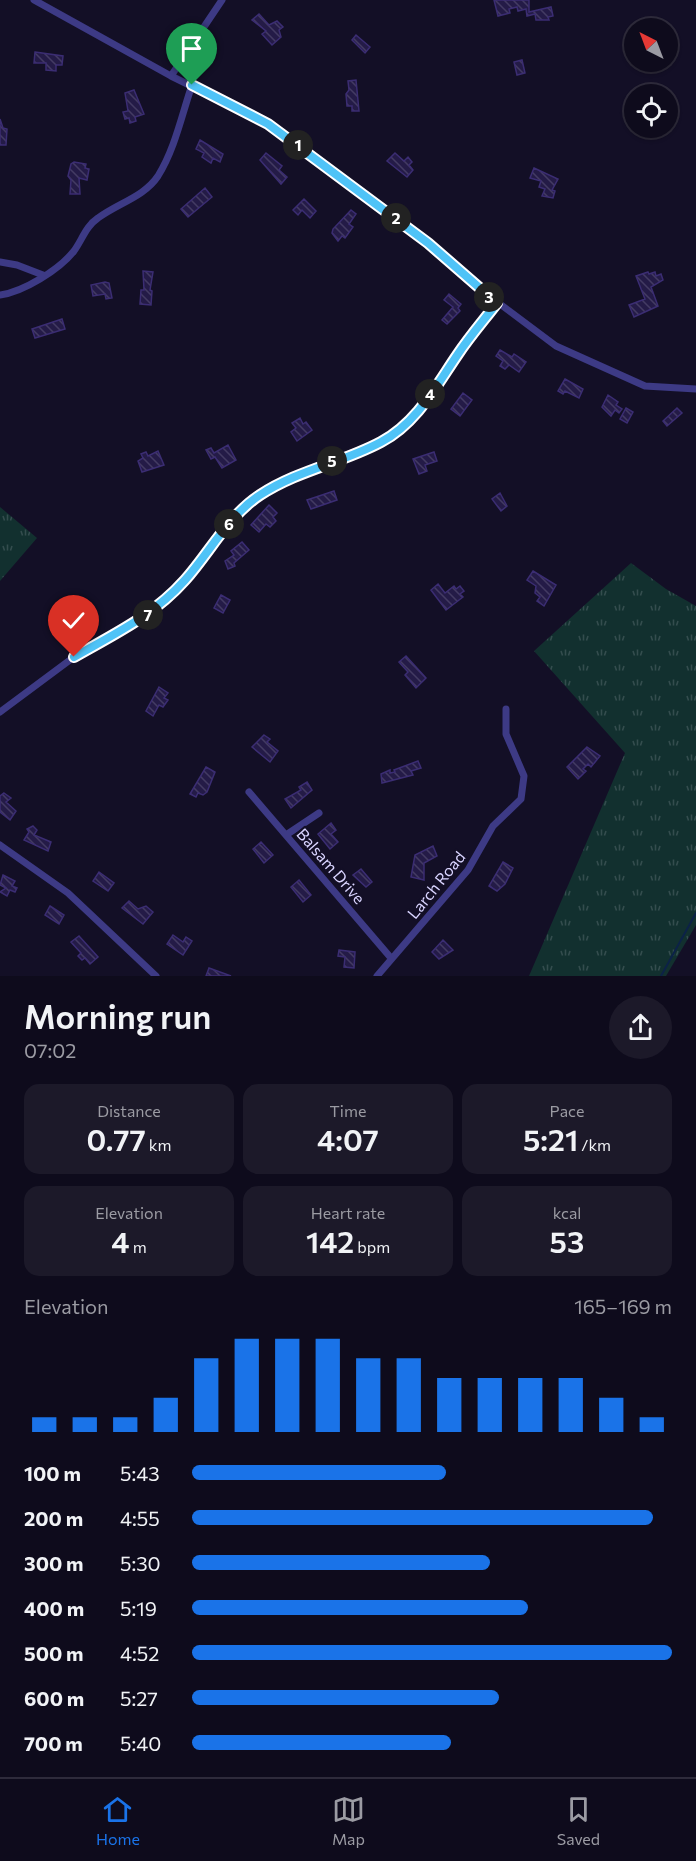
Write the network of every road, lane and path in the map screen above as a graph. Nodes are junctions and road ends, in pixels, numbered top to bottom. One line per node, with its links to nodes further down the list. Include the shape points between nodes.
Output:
1 (34, 0): 3 (street)
2 (222, 0): 3 (street)
3 (171, 76): 4 (street)
4 (192, 85): 6 (street, via 157,177 129,201 96,219 74,251); 8 (street, via 268,124 428,243)
5 (0, 262): 6 (street)
6 (43, 275): 7 (street, via 21,290)
7 (0, 295)
8 (497, 303): 9 (street, via 556,346 632,381 645,386); 11 (street, via 421,409 405,425 381,442 314,467 260,495 222,532 186,579 145,618 74,657)
9 (696, 389)
10 (506, 710): 16 (street, Larch Road, via 507,738 524,776 521,799 493,826 468,870)
11 (0, 712)
12 (249, 792): 14 (street, Balsam Drive)
13 (319, 813): 14 (street)
14 (286, 835): 16 (street, Balsam Drive)
15 (0, 845): 17 (street, via 89,911)
16 (391, 958): 18 (street, Larch Road)
17 (156, 976)
18 (377, 976)

